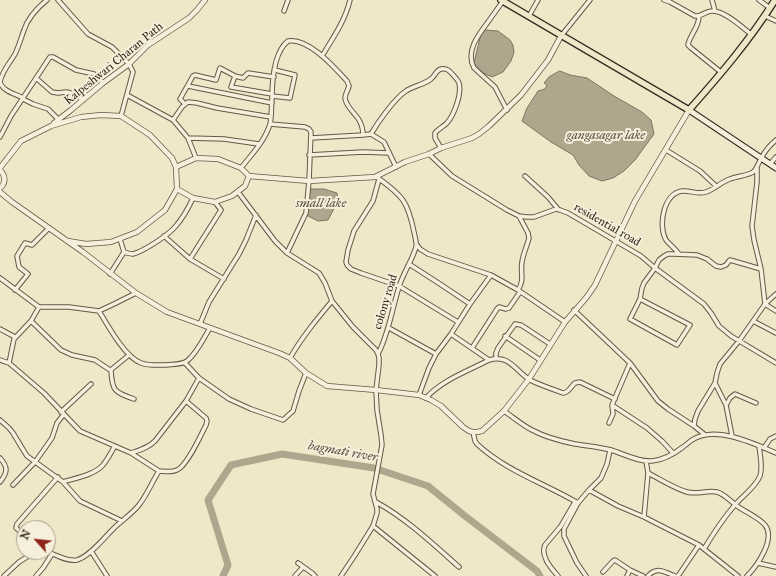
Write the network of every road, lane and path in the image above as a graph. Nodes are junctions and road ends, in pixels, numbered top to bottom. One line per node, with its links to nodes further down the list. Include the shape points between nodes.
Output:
1 (47, 0): 27 (street, via 29,19 15,53)
2 (58, 0): 24 (street, via 88,34 112,47)
3 (205, 0): 24 (street, Kalpeshwari Charan Path, via 189,18 148,46)
4 (288, 0): 15 (street)
5 (350, 0): 23 (street, via 343,21)
6 (502, 0): 17 (main road); 40 (street, via 477,37 471,63 495,87)
7 (538, 0): 17 (street)
8 (590, 0): 22 (street)
9 (664, 0): 13 (street)
10 (712, 0): 16 (street)
11 (759, 0): 14 (street)
12 (775, 0): 14 (main road)
13 (670, 1): 18 (street, via 692,15)
14 (770, 8): 19 (main road)
15 (284, 11)
16 (715, 11): 18 (street); 21 (street, via 727,16)
17 (529, 16): 22 (main road)
18 (699, 16): 26 (street, via 688,45)
19 (765, 16): 20 (street); 21 (main road)
20 (776, 21)
21 (752, 35): 26 (main road)
22 (561, 36): 40 (street, via 548,60); 41 (main road)
23 (322, 56): 25 (street, via 302,42 288,41 280,49); 49 (street, via 347,81 349,86 346,101 359,121)
24 (129, 64): 32 (street, Kalpeshwari Charan Path); 34 (street, via 133,72)
25 (275, 70): 29 (street); 35 (street, via 295,75 290,98)
26 (722, 73): 41 (main road)
27 (1, 76): 31 (street)
28 (236, 76): 29 (street, via 243,78 248,73); 33 (street, via 220,68 216,80 195,75); 35 (street, via 231,87)
29 (274, 77): 35 (street)
30 (36, 78): 32 (street, via 51,57 76,70 94,74); 36 (street); 37 (street, via 52,92 71,93)
31 (0, 82): 36 (street, via 2,87)
32 (103, 83): 37 (street, Kalpeshwari Charan Path)
33 (188, 86): 38 (street); 39 (street, via 180,99)
34 (127, 95): 42 (street); 45 (street)
35 (272, 95): 38 (street)
36 (23, 98): 44 (street, via 48,108); 50 (street)
37 (83, 100): 44 (street, Kalpeshwari Charan Path)
38 (272, 103): 43 (street)
39 (185, 104): 43 (street, via 192,102); 45 (street)
40 (507, 110): 55 (street, via 472,138)
41 (689, 110): 56 (street); 62 (main road)
42 (122, 116): 47 (street, via 88,116); 65 (street, via 150,135 172,158)
43 (271, 117): 46 (street)
44 (59, 120): 47 (street, Kalpeshwari Charan Path)
45 (173, 120): 51 (street)
46 (270, 124): 52 (street, via 308,128 311,131); 54 (street)
47 (51, 126): 69 (street, via 21,141)
48 (371, 134): 49 (street); 55 (street, via 402,94 445,68 458,81 459,95 448,122 435,133); 57 (street, via 384,142)
49 (363, 136): 52 (street)
50 (0, 137)
51 (188, 138): 54 (street, via 224,139); 61 (street)
52 (311, 138): 59 (street)
53 (776, 140): 62 (street)
54 (259, 144): 67 (street)
55 (441, 148): 58 (street)
56 (666, 150): 74 (street, via 700,171); 88 (street, via 635,201)
57 (389, 153): 59 (street); 66 (street)
58 (429, 154): 66 (street); 83 (street, residential road, via 452,176)
59 (309, 155): 73 (street)
60 (776, 157): 63 (street)
61 (196, 158): 65 (street); 67 (street, via 218,159)
62 (761, 158): 63 (main road); 64 (street)
63 (770, 164): 68 (main road)
64 (757, 166): 74 (street, via 752,173 732,178); 96 (street, via 752,226)
65 (176, 167): 76 (street)
66 (396, 167): 72 (street)
67 (242, 168): 70 (street)
68 (776, 168)
69 (0, 169): 75 (street, via 5,180)
70 (249, 176): 73 (street); 78 (street, via 245,186)
71 (525, 176): 81 (street)
72 (377, 178): 73 (street); 89 (street, via 406,204); 101 (street, via 373,201 354,231 346,262 351,269)
73 (309, 181): 91 (street, via 305,216)
74 (716, 186): 92 (street, via 701,193 682,191 669,200 662,216 663,228 667,240)
75 (0, 188)
76 (177, 189): 79 (street); 86 (street, via 165,210 137,232)
77 (0, 192): 84 (street)
78 (238, 192): 80 (street); 82 (street)
79 (193, 198): 80 (street); 85 (street, via 184,216 174,229)
80 (215, 202): 93 (street, via 221,210)
81 (558, 209): 83 (street, residential road, via 534,217); 88 (street, residential road)
82 (256, 215): 91 (street); 100 (street, via 239,254)
83 (519, 216): 103 (street, via 529,238 522,263 522,285)
84 (50, 228): 87 (street); 102 (street, via 32,245 24,243 16,256 19,267 28,274)
85 (164, 236): 90 (street, via 143,250 131,254); 93 (street)
86 (120, 239): 87 (street, via 86,244); 90 (street)
87 (67, 241): 97 (street)
88 (616, 241): 95 (street, residential road); 111 (street, via 596,284)
89 (417, 245): 94 (street, colony road); 98 (street, via 428,254)
90 (124, 252): 97 (street)
91 (287, 253): 107 (street, via 319,273)
92 (679, 254): 95 (street, via 664,256); 96 (street, via 697,255 719,267 726,265 730,260)
93 (190, 259): 100 (street)
94 (409, 264): 101 (street, colony road); 108 (street)
95 (655, 268): 106 (street, via 644,283); 126 (street, residential road, via 704,304 724,332)
96 (761, 269): 109 (street)
97 (110, 274): 104 (street)
98 (491, 275): 103 (street); 108 (street)
99 (0, 278): 102 (street)
100 (224, 279): 118 (street, via 209,302)
101 (399, 286): 116 (street); 120 (street, colony road)
102 (15, 290): 110 (street)
103 (519, 291): 117 (street); 128 (street, via 509,308 497,309)
104 (136, 293): 112 (street); 118 (street, via 167,312)
105 (776, 294): 109 (street)
106 (640, 299): 106 (street, via 630,319 677,345 690,325)
107 (332, 301): 129 (street); 132 (street, via 305,334)
108 (470, 304): 116 (street)
109 (765, 304): 113 (street); 115 (street)
110 (39, 307): 112 (street); 114 (street)
111 (574, 310): 117 (street); 139 (street)
112 (99, 311): 131 (street)
113 (776, 311)
114 (31, 321): 125 (street); 141 (street, via 61,350 95,360)
115 (753, 321): 122 (street); 126 (street)
116 (458, 322): 123 (street)
117 (565, 322): 127 (street)
118 (200, 324): 119 (street)
119 (210, 328): 132 (street); 138 (street)
120 (389, 328): 129 (street, colony road); 130 (street)
121 (0, 329): 125 (street)
122 (776, 333)
123 (451, 334): 128 (street); 130 (street)
124 (506, 336): 127 (street, via 517,324); 133 (street, via 496,350); 136 (street)
125 (15, 337): 137 (street)
126 (739, 341): 140 (street, residential road); 145 (street, via 720,364)
127 (550, 344): 136 (street)
128 (472, 348): 135 (street)
129 (378, 354): 147 (street)
130 (436, 354): 148 (street)
131 (129, 355): 138 (street, via 144,364); 141 (street)
132 (290, 358): 142 (street)
133 (496, 358): 135 (street); 144 (street, via 503,359)
134 (0, 360): 137 (street)
135 (490, 360): 149 (street, via 443,384)
136 (540, 360): 144 (street)
137 (9, 363): 157 (street, via 44,393)
138 (185, 363): 143 (street)
139 (630, 363): 151 (street); 160 (street, via 658,401)
140 (776, 363)
141 (111, 370): 150 (street, via 116,390)
142 (306, 373): 143 (street, via 293,411 283,420 229,399); 147 (street, via 327,386)
143 (199, 378): 152 (street)
144 (529, 379): 151 (street, via 563,393 575,382 580,382); 156 (street)
145 (715, 383): 155 (street); 160 (street, via 698,411)
146 (91, 384): 157 (street)
147 (376, 390): 148 (street); 182 (street, via 382,445 373,494)
148 (419, 395): 149 (street)
149 (426, 398): 161 (street, via 441,406 463,427)
150 (134, 399)
151 (615, 399): 154 (street)
152 (186, 401): 169 (street, via 150,446); 175 (street, via 206,418 206,425 179,469 170,472)
153 (756, 403): 155 (street, via 735,394)
154 (612, 405): 159 (street, via 613,414); 170 (street, via 647,428)
155 (726, 405): 163 (street)
156 (504, 411): 161 (street, via 482,431); 168 (street, via 544,436)
157 (62, 413): 165 (street, via 80,431); 174 (street, via 52,438)
158 (0, 420): 174 (street, via 9,428 24,452)
159 (609, 423)
160 (694, 426): 162 (street)
161 (473, 432): 183 (street, via 477,444 498,460 520,474)
162 (704, 434): 163 (street); 170 (street)
163 (732, 436): 166 (street)
164 (776, 436): 167 (street, via 770,439)
165 (115, 446): 169 (street); 179 (street, via 102,466 86,475)
166 (759, 446): 167 (street); 184 (street, via 759,477 754,486)
167 (764, 448): 171 (street)
168 (610, 450): 173 (street); 181 (street, via 602,475)
169 (131, 453): 175 (street)
170 (673, 453): 173 (street, via 660,459)
171 (776, 453)
172 (0, 458): 178 (street, via 6,468)
173 (646, 461): 176 (street)
174 (35, 462): 177 (street); 180 (street)
175 (159, 471): 187 (street, via 138,506)
176 (648, 473): 184 (street, via 686,492 718,492); 185 (street)
177 (58, 477): 179 (street); 186 (street)
178 (0, 482)
179 (63, 482): 187 (street, via 80,501)
180 (13, 485)
181 (589, 490): 183 (street); 185 (street)
182 (376, 502): 188 (street, via 377,513); 198 (street, via 419,531)
183 (577, 502): 209 (street, via 543,548 546,560); 210 (street, via 563,533)
184 (735, 505): 190 (street, via 719,524); 196 (street, via 761,522 768,530 768,540)
185 (644, 517): 189 (street)
186 (21, 520)
187 (122, 521): 191 (street)
188 (373, 526): 207 (street); 208 (street)
189 (699, 545): 190 (street); 215 (street)
190 (704, 549): 216 (street)
191 (91, 551): 192 (street, via 76,560); 204 (street)
192 (56, 555)
193 (22, 560): 202 (street)
194 (47, 560): 203 (street)
195 (298, 563): 197 (street)
196 (758, 563): 199 (street); 217 (street)
197 (303, 567): 205 (street); 206 (street)
198 (459, 567)
199 (776, 567)
200 (630, 570): 201 (street, via 614,560); 211 (street); 212 (street)
201 (603, 572)
202 (4, 576)
203 (36, 576)
204 (107, 576)
205 (295, 576)
206 (315, 576)
207 (341, 576)
208 (435, 576)
209 (558, 576)
210 (586, 576)
211 (627, 576)
212 (643, 576)
213 (648, 576): 214 (street, via 657,570)
214 (675, 576)
215 (678, 576)
216 (738, 576)
217 (747, 576)

